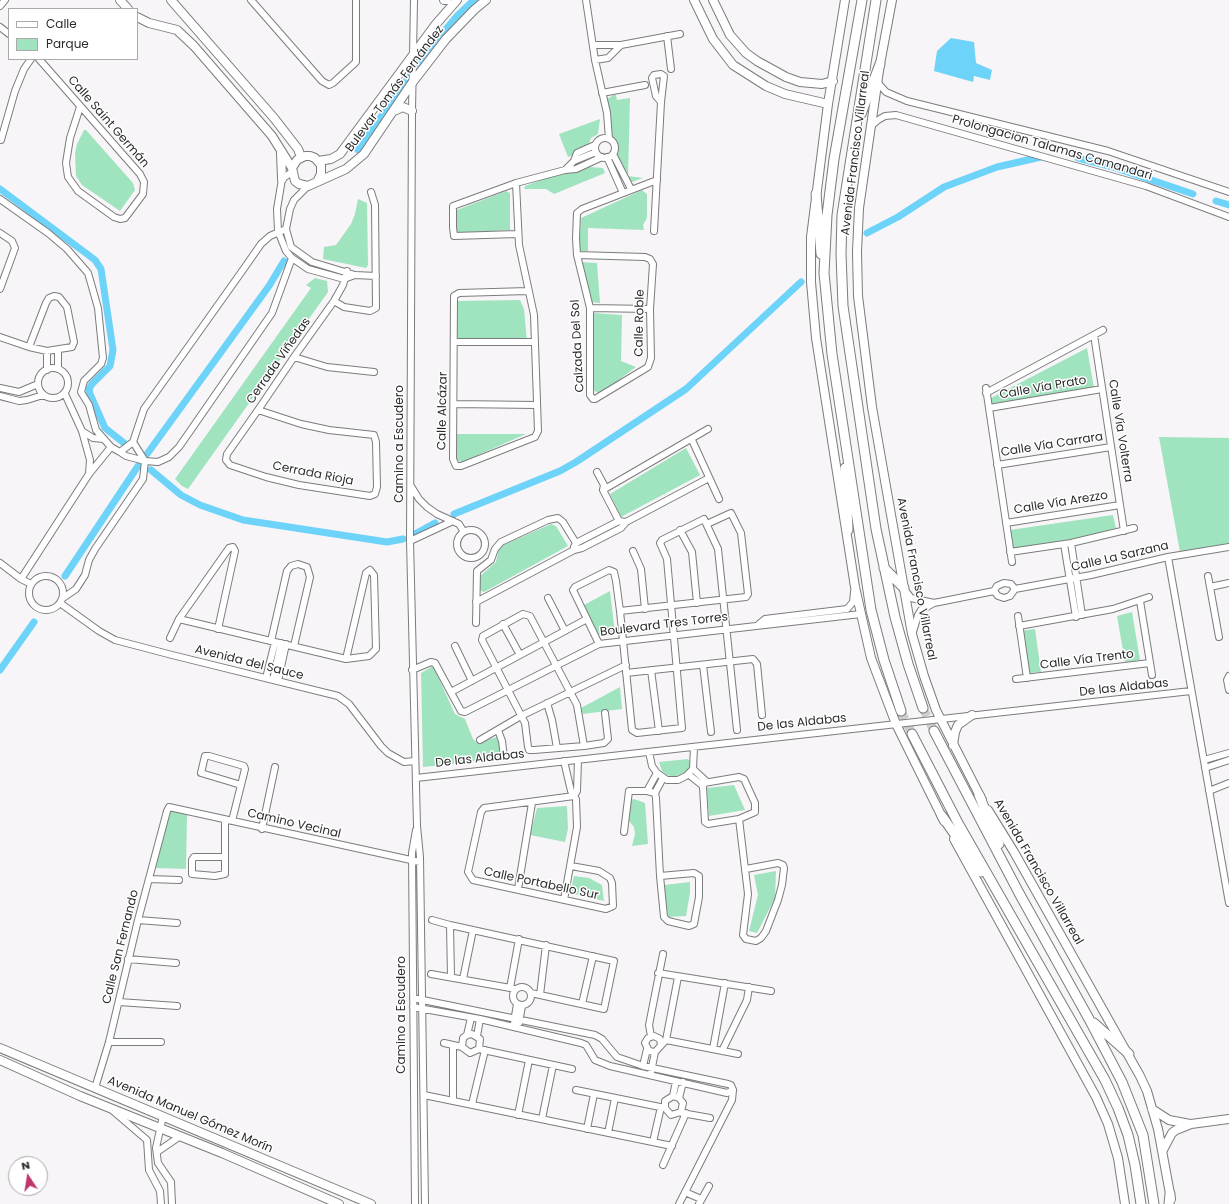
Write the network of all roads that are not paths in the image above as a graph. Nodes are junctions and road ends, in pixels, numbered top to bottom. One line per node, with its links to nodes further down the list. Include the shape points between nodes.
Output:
1 (5, 0): 16 (street)
2 (120, 0): 17 (main road)
3 (171, 0): 49 (main road, via 274,118 298,149)
4 (252, 0): 5 (street, via 328,85 356,62)
5 (356, 0)
6 (414, 0): 25 (street, Camino a Escudero)
7 (457, 0): 25 (main road, Bulevar Tomás Fernández, via 436,24)
8 (486, 0): 31 (main road, Bulevar Tomás Fernández, via 446,39)
9 (586, 0): 24 (street)
10 (694, 0): 37 (main road, via 713,39 733,65 766,86 785,94)
11 (712, 0): 32 (main road, via 730,35 757,61 800,82 822,84)
12 (845, 0): 32 (main road)
13 (862, 0): 76 (highway, Avenida Francisco Villarreal, via 834,159 827,215)
14 (876, 0): 42 (highway, Avenida Francisco Villarreal)
15 (892, 0): 29 (main road, Avenida Francisco Villarreal)
16 (0, 6)
17 (127, 8)
18 (138, 18): 46 (main road, via 149,23 173,28 182,34 264,126)
19 (0, 27): 20 (street)
20 (8, 33)
21 (680, 34): 22 (street)
22 (667, 36): 23 (street); 30 (street)
23 (621, 45): 24 (street); 28 (street, via 608,58)
24 (593, 46): 28 (street)
25 (413, 58): 31 (street, Camino a Escudero); 50 (main road, Bulevar Tomás Fernández, via 340,154 331,159)
26 (30, 60): 44 (street, via 24,69)
27 (42, 60): 38 (street, Calle Saint Germán)
28 (595, 60): 35 (street)
29 (880, 64): 33 (main road, Avenida Francisco Villarreal); 42 (highway)
30 (671, 69)
31 (412, 79): 39 (street, Camino a Escudero); 40 (main road, Bulevar Tomás Fernández)
32 (833, 81): 37 (main road)
33 (877, 82): 41 (main road, Avenida Francisco Villarreal); 61 (street, via 886,92 907,101 1108,151)
34 (645, 85): 35 (street)
35 (602, 94): 43 (street, via 608,117)
36 (661, 102): 55 (street)
37 (828, 104): 63 (main road)
38 (80, 107): 38 (street, Calle Saint Germán, via 70,138 66,164 68,177 78,191 120,219 127,216 140,199 144,182 140,174)
39 (412, 111): 40 (main road, via 403,107); 123 (street, Camino a Escudero)
40 (392, 113): 56 (main road, Bulevar Tomás Fernández, via 364,154 346,170)
41 (870, 128): 65 (street, Prolongacion Talamas Camandari, via 885,116 896,115 1146,186); 159 (main road, Avenida Francisco Villarreal, via 859,208 858,296 872,407)
42 (855, 135): 151 (highway, Avenida Francisco Villarreal, via 842,215 843,306)
43 (609, 139): 45 (street, via 602,138); 48 (street, via 614,144)
44 (0, 140)
45 (595, 145): 47 (street); 51 (street, via 577,153)
46 (280, 148): 52 (main road); 54 (main road)
47 (596, 152): 48 (street); 51 (street)
48 (607, 156): 53 (street, via 576,169); 59 (street); 62 (street)
49 (301, 157): 50 (main road, via 310,156); 52 (main road)
50 (318, 161): 56 (main road, via 321,165 321,174)
51 (574, 161): 53 (street)
52 (292, 170): 54 (street); 58 (main road, via 295,181)
53 (565, 170): 57 (street)
54 (282, 179): 67 (street, via 277,209)
55 (657, 180): 59 (street, Calzada Del Sol); 68 (street)
56 (317, 182): 58 (main road)
57 (516, 183): 70 (street, Calle Alcázar); 70 (street, via 453,206 452,227 453,234 458,237)
58 (308, 186): 66 (street, via 294,200)
59 (631, 189): 62 (street, Calzada Del Sol)
60 (371, 192): 78 (street, via 375,205)
61 (1229, 192)
62 (623, 193): 71 (street, Calzada Del Sol, via 578,212)
63 (816, 194): 76 (highway); 134 (main road, via 811,236 811,282 816,338 843,515)
64 (0, 199): 111 (street, via 48,233 67,249 88,273 98,308 103,358 101,364 84,381 81,392 89,405 96,430)
65 (1229, 217)
66 (286, 229): 67 (street); 73 (street, via 291,247)
67 (278, 231): 72 (street); 113 (street, via 261,244 144,409)
68 (654, 231)
69 (0, 233): 80 (street, via 12,241 15,248)
70 (517, 234): 81 (street, Calle Alcázar)
71 (577, 256): 83 (street, Calzada Del Sol); 84 (street, Calle Roble, via 650,259 653,264)
72 (292, 258): 74 (street); 118 (street, via 272,313 179,447 169,457 158,462)
73 (312, 262): 74 (street); 75 (street)
74 (308, 269): 79 (street)
75 (347, 271): 77 (street); 79 (street, Cerrada Viñedas)
76 (824, 273): 109 (highway, Avenida Francisco Villarreal)
77 (354, 275): 78 (street); 79 (street)
78 (376, 276): 82 (street, via 377,305 374,310 344,307)
79 (344, 279): 82 (street, Cerrada Viñedas)
80 (0, 289)
81 (528, 291): 88 (street, Calle Alcázar, via 456,294 453,298); 89 (street, Calle Alcázar, via 534,315)
82 (334, 302): 93 (street, Cerrada Viñedas)
83 (590, 308): 84 (street); 103 (street, Calzada Del Sol)
84 (650, 309): 103 (street, Calle Roble, via 651,358 648,367)
85 (1103, 330): 86 (street)
86 (1094, 336): 99 (street, Calle Vía Volterra); 106 (street, via 986,390)
87 (0, 337): 90 (street)
88 (454, 342): 89 (street); 104 (street, Calle Alcázar)
89 (534, 342): 105 (street, Calle Alcázar)
90 (29, 347): 91 (street, via 46,303 54,296 64,301 67,307 74,342 72,347); 92 (street)
91 (58, 350): 92 (street); 94 (street)
92 (47, 351): 95 (street)
93 (294, 357): 96 (street, via 327,367); 107 (street, Cerrada Viñedas)
94 (58, 369): 95 (street); 100 (street, via 67,377 69,383)
95 (47, 370): 97 (street, via 42,373)
96 (374, 372)
97 (38, 384): 98 (street, via 19,392); 101 (street)
98 (0, 388)
99 (1102, 389): 106 (street, Calle Vía Prato); 115 (street, Calle Vía Volterra)
100 (65, 394): 101 (street, via 54,398); 110 (street)
101 (43, 395): 102 (street, via 19,401)
102 (0, 396)
103 (592, 399)
104 (454, 404): 105 (street); 105 (street, Calle Alcázar, via 453,459 456,466 535,437 539,428)
105 (537, 405)
106 (989, 408): 119 (street)
107 (258, 410): 117 (street, Cerrada Viñedas); 117 (street, Cerrada Rioja, via 329,430 374,435 377,488 375,494 370,496 299,485 230,465)
108 (708, 430): 112 (street)
109 (844, 430): 134 (highway); 221 (highway, Avenida Francisco Villarreal, via 871,610)
110 (82, 431): 111 (street, via 93,438); 121 (street, via 90,460)
111 (104, 439): 114 (street)
112 (692, 440): 122 (street); 124 (street)
113 (133, 442): 116 (street); 118 (street)
114 (111, 447): 116 (street); 121 (street)
115 (1111, 447): 119 (street, Calle Vía Carrara); 126 (street, Calle Vía Volterra)
116 (120, 452): 118 (street)
117 (226, 460)
118 (145, 461): 165 (street, via 143,479 95,549 85,575 76,589)
119 (997, 465): 130 (street)
120 (597, 472): 124 (street, via 604,485)
121 (89, 474): 153 (street)
122 (709, 478): 125 (street); 129 (street)
123 (411, 486): 127 (street, via 427,507); 137 (street, Camino a Escudero)
124 (603, 490): 128 (street)
125 (719, 499)
126 (1120, 505): 130 (street, Calle Vía Arezzo); 135 (street, Calle Vía Volterra)
127 (453, 521): 136 (street, via 459,524); 137 (street)
128 (619, 521): 129 (street); 140 (street)
129 (626, 522): 140 (street, via 621,528 582,548)
130 (1006, 523): 145 (street)
131 (707, 524): 133 (street, via 704,519); 164 (street, via 718,549); 164 (street, via 731,513 741,533 748,596)
132 (1134, 528): 135 (street)
133 (680, 530): 168 (street, via 692,552); 170 (street, via 660,543 667,559)
134 (848, 530): 157 (main road)
135 (1124, 531): 138 (street)
136 (464, 532): 142 (street, via 478,532 484,539); 146 (street, via 457,544 460,553 468,558)
137 (410, 541): 204 (street, Camino a Escudero)
138 (1071, 543): 139 (street); 154 (street)
139 (1064, 544): 145 (street); 154 (street)
140 (575, 547): 143 (street, via 564,522 552,518 504,540); 167 (street)
141 (1229, 547): 147 (street, Calle La Sarzana)
142 (484, 548): 143 (street); 146 (street)
143 (494, 551): 150 (street, via 491,560)
144 (633, 551): 171 (street, via 641,569)
145 (1010, 552): 148 (street)
146 (478, 556): 150 (street)
147 (1168, 557): 154 (street, Calle La Sarzana); 217 (street)
148 (1012, 562)
149 (0, 563): 153 (street)
150 (483, 566): 167 (street, via 476,574)
151 (884, 568): 159 (highway); 220 (highway, Avenida Francisco Villarreal, via 908,664)
152 (1208, 576): 158 (street)
153 (21, 579): 156 (street)
154 (1073, 579): 160 (street, Calle La Sarzana); 176 (street)
155 (1229, 583): 158 (street)
156 (31, 584): 165 (street, via 39,577 50,576 60,583); 165 (street, via 28,595 38,609 50,610)
157 (855, 587): 173 (main road); 174 (street, via 850,607)
158 (1210, 587): 187 (street)
159 (904, 588): 169 (street, Calle La Sarzana, via 911,598); 185 (main road, Avenida Francisco Villarreal)
160 (1015, 589): 161 (street, Calle La Sarzana, via 1010,596 1004,598); 161 (street, Calle La Sarzana, via 1011,584 1004,583 997,586)
161 (994, 592): 169 (street, Calle La Sarzana)
162 (1149, 597): 166 (street)
163 (548, 598): 184 (street)
164 (723, 600): 168 (street); 183 (street)
165 (61, 601): 209 (street, Avenida del Sauce, via 116,640)
166 (1140, 601): 176 (street); 198 (street, Calle Vía Trento)
167 (476, 602): 179 (street)
168 (697, 603): 170 (street)
169 (934, 603): 185 (street, Calle La Sarzana, via 921,610)
170 (672, 606): 171 (street); 186 (street)
171 (645, 608): 172 (street)
172 (620, 611): 178 (street, via 614,572 607,570 574,588 574,594); 189 (street)
173 (861, 614): 174 (street, Boulevard Tres Torres); 227 (main road, via 871,658)
174 (823, 616): 183 (street, Boulevard Tres Torres, via 767,626 759,624)
175 (1018, 616): 181 (street, Calle Vía Trento)
176 (1079, 616): 181 (street)
177 (179, 619): 182 (street); 182 (street, via 232,547 234,551); 188 (street)
178 (587, 619): 184 (street); 192 (street)
179 (476, 624)
180 (503, 624): 190 (street, via 523,614 530,616); 195 (street); 202 (street, via 485,634 482,640)
181 (1019, 626): 210 (street, Calle Vía Trento)
182 (218, 628): 191 (street)
183 (726, 628): 186 (street, Boulevard Tres Torres); 197 (street)
184 (565, 631): 190 (street)
185 (912, 634): 226 (main road, Avenida Francisco Villarreal)
186 (674, 635): 189 (street, Boulevard Tres Torres); 203 (street)
187 (1219, 637)
188 (170, 638)
189 (624, 640): 192 (street, Boulevard Tres Torres); 199 (street)
190 (544, 642): 195 (street); 201 (street)
191 (278, 643): 193 (street); 193 (street, via 287,571 291,566 298,564 307,568 310,577); 209 (street); 212 (street)
192 (599, 644): 201 (street, Boulevard Tres Torres)
193 (294, 646): 196 (street)
194 (455, 646): 213 (street)
195 (520, 655): 202 (street)
196 (346, 659): 196 (street, via 370,656 376,649 374,575 370,570 366,573)
197 (730, 662): 200 (street); 223 (street, via 756,661); 229 (street)
198 (1150, 663): 207 (street, Calle Vía Trento); 210 (street, Calle Vía Trento)
199 (626, 665): 206 (street); 216 (street)
200 (703, 665): 203 (street); 232 (street)
201 (555, 666): 214 (street, Boulevard Tres Torres); 216 (street)
202 (497, 667): 213 (street); 214 (street)
203 (678, 668): 205 (street); 230 (street, via 683,727)
204 (412, 670): 218 (street, via 433,662); 245 (street, Camino a Escudero)
205 (651, 670): 206 (street); 230 (street)
206 (626, 673): 230 (street, via 632,730 637,733)
207 (1152, 675)
208 (1229, 676): 215 (street)
209 (266, 678): 212 (street, Avenida del Sauce)
210 (1027, 678): 211 (street, Calle Vía Trento)
211 (1016, 679)
212 (275, 680): 245 (street, Avenida del Sauce, via 344,699 388,753 404,762)
213 (472, 680): 218 (street)
214 (509, 690): 218 (street, Boulevard Tres Torres, via 468,711 461,711); 225 (street)
215 (1229, 690)
216 (570, 691): 219 (street); 236 (street, via 578,710)
217 (1191, 691): 224 (street, De las Aldabas); 243 (street)
218 (451, 692)
219 (547, 703): 225 (street); 238 (street)
220 (923, 708)
221 (901, 711)
222 (605, 713): 236 (street, via 607,742)
223 (762, 715)
224 (972, 715): 226 (street, De las Aldabas); 235 (main road, via 958,725)
225 (521, 716): 228 (street); 238 (street, via 525,723 528,747 531,750)
226 (940, 718): 227 (street, De las Aldabas); 235 (main road, Avenida Francisco Villarreal)
227 (896, 724): 237 (street, De las Aldabas); 263 (main road)
228 (498, 730): 234 (street); 241 (street)
229 (737, 730)
230 (659, 731)
231 (934, 731): 278 (highway, Avenida Francisco Villarreal)
232 (711, 732)
233 (912, 734): 280 (highway, via 958,823)
234 (480, 740)
235 (953, 745): 259 (main road, Avenida Francisco Villarreal)
236 (584, 746): 238 (street)
237 (694, 747): 239 (street, De las Aldabas); 249 (street)
238 (557, 748)
239 (649, 752): 242 (street, De las Aldabas); 250 (street, via 652,766)
240 (1229, 753): 243 (street)
241 (504, 757)
242 (578, 760): 246 (street, De las Aldabas); 260 (street, via 577,791)
243 (1204, 760): 248 (street)
244 (1229, 760): 248 (street)
245 (415, 761): 251 (street, Camino a Escudero)
246 (564, 761): 251 (street, De las Aldabas); 260 (street)
247 (275, 767): 267 (street)
248 (1205, 768): 257 (street)
249 (690, 771): 252 (street, via 683,778); 253 (street)
250 (657, 773): 252 (street); 256 (street)
251 (416, 778): 266 (street, Camino a Escudero)
252 (663, 778): 258 (street)
253 (706, 783): 264 (street, via 705,822 708,824); 264 (street, via 742,778 756,810)
254 (1229, 783): 257 (street)
255 (241, 785): 255 (street, via 244,766 205,756 201,773); 265 (street)
256 (648, 791): 258 (street); 268 (street, via 628,792)
257 (1209, 791): 281 (street)
258 (655, 793): 274 (street)
259 (979, 795): 278 (highway); 336 (main road, Avenida Francisco Villarreal)
260 (574, 796): 261 (street); 272 (street, via 577,827)
261 (532, 803): 277 (street); 277 (street, Calle Portabello Sur, via 482,810 468,872 473,880)
262 (167, 811): 265 (street, Camino Vecinal, via 169,807 173,807); 275 (street, Calle San Fernando)
263 (942, 816): 280 (highway); 387 (main road, via 1096,1097 1108,1124 1118,1158)
264 (739, 819): 273 (street)
265 (228, 820): 267 (street, Camino Vecinal); 269 (street)
266 (417, 826): 270 (street, Camino a Escudero); 271 (street, Camino a Escudero)
267 (262, 828): 270 (street, Camino Vecinal)
268 (624, 832)
269 (225, 857): 269 (street, via 224,874 192,874 194,857)
270 (412, 862): 271 (street, Camino Vecinal); 304 (street, Camino a Escudero)
271 (420, 862): 305 (street, Camino a Escudero)
272 (571, 866): 279 (street); 279 (street, Calle Portabello Sur, via 599,871 610,878 613,906 606,909)
273 (746, 869): 273 (street, via 748,894 743,935 746,939 756,941 766,931 778,900 784,868 778,863)
274 (660, 876): 274 (street, via 664,917 668,921 689,926 695,923 699,876 694,873)
275 (150, 879): 276 (street); 282 (street, Calle San Fernando)
276 (179, 880)
277 (518, 889): 279 (street, Calle Portabello Sur)
278 (1019, 894): 315 (highway, Avenida Francisco Villarreal)
279 (564, 900)
280 (1004, 901): 388 (highway, via 1105,1080 1118,1108 1135,1165)
281 (1229, 903)
282 (138, 920): 284 (street); 291 (street, Calle San Fernando)
283 (432, 920): 285 (street)
284 (176, 923)
285 (450, 925): 286 (street); 295 (street)
286 (474, 930): 287 (street); 297 (street)
287 (520, 939): 288 (street); 300 (street)
288 (546, 945): 290 (street); 303 (street)
289 (663, 954): 293 (street)
290 (593, 956): 307 (street); 307 (street, via 614,961 605,1006 602,1009)
291 (128, 959): 292 (street); 306 (street, Calle San Fernando)
292 (176, 963)
293 (658, 973): 296 (street); 320 (street, via 649,1025)
294 (431, 974): 295 (street)
295 (450, 977): 297 (street)
296 (678, 977): 298 (street); 321 (street)
297 (462, 979): 300 (street)
298 (725, 983): 299 (street); 332 (street)
299 (749, 987): 301 (street); 333 (street, via 747,1000)
300 (513, 988): 302 (street, via 526,988); 308 (street, via 513,996)
301 (771, 991)
302 (531, 993): 303 (street); 308 (street, via 530,1000)
303 (540, 995): 307 (street)
304 (414, 998): 305 (street); 310 (street, Camino a Escudero)
305 (422, 999): 311 (street, Camino a Escudero); 312 (street)
306 (119, 1002): 309 (street); 322 (street, Calle San Fernando)
307 (582, 1004)
308 (520, 1005): 314 (street)
309 (177, 1006)
310 (413, 1007): 311 (street); 384 (street, Camino a Escudero)
311 (423, 1008): 313 (street); 351 (street, Camino a Escudero)
312 (478, 1011): 313 (street); 314 (street)
313 (476, 1019): 316 (street); 318 (street); 319 (street)
314 (517, 1019): 316 (street); 317 (street)
315 (1089, 1019): 336 (highway); 389 (highway, Avenida Francisco Villarreal, via 1122,1082 1143,1135)
316 (515, 1028): 326 (street)
317 (590, 1034): 326 (street); 337 (street, via 602,1039)
318 (467, 1035): 319 (street); 328 (street, via 463,1038)
319 (477, 1036): 330 (street)
320 (651, 1036): 327 (street, via 660,1039); 331 (street, via 646,1040)
321 (666, 1040): 327 (street); 332 (street)
322 (109, 1042): 323 (street); 347 (street, Calle San Fernando)
323 (160, 1042)
324 (444, 1044): 325 (street)
325 (453, 1045): 328 (street); 354 (street)
326 (586, 1045): 341 (street, via 595,1060)
327 (661, 1045): 334 (street)
328 (462, 1047): 330 (street, via 470,1053)
329 (0, 1048): 347 (main road, Avenida Manuel Gómez Morín)
330 (482, 1049): 339 (street); 355 (street)
331 (647, 1049): 334 (street); 342 (street)
332 (713, 1049): 333 (street)
333 (722, 1051): 335 (street)
334 (655, 1052): 343 (street)
335 (738, 1054)
336 (1129, 1054): 357 (main road, Avenida Francisco Villarreal, via 1147,1091)
337 (614, 1056): 341 (street); 342 (street)
338 (0, 1060): 358 (main road, Avenida Manuel Gómez Morín)
339 (529, 1060): 340 (street); 360 (street)
340 (553, 1065): 344 (street); 363 (street)
341 (610, 1066): 345 (street)
342 (643, 1066): 343 (street)
343 (652, 1068): 345 (street); 349 (street, via 728,1084)
344 (572, 1069)
345 (650, 1076): 346 (street)
346 (680, 1082): 349 (street, via 727,1093); 352 (street)
347 (95, 1088): 361 (main road, Avenida Manuel Gómez Morín)
348 (576, 1090): 350 (street)
349 (734, 1090): 377 (street, via 732,1100)
350 (594, 1094): 353 (street); 367 (street)
351 (424, 1095): 354 (street); 385 (street, Camino a Escudero)
352 (676, 1097): 356 (street, via 665,1101); 359 (street, via 684,1106)
353 (615, 1098): 356 (street); 368 (street)
354 (453, 1101): 355 (street)
355 (472, 1104): 360 (street)
356 (663, 1107): 359 (street, via 671,1115); 371 (street)
357 (1152, 1109): 365 (main road, via 1169,1120); 374 (main road, Avenida Francisco Villarreal)
358 (112, 1110): 366 (main road, Avenida Manuel Gómez Morín); 370 (street)
359 (683, 1113): 362 (street); 372 (street)
360 (518, 1115): 363 (street)
361 (164, 1116): 366 (street); 383 (main road, Avenida Manuel Gómez Morín)
362 (710, 1118)
363 (542, 1119): 367 (street)
364 (1229, 1119): 365 (main road)
365 (1191, 1124): 374 (main road, via 1172,1133)
366 (161, 1129): 369 (main road, Avenida Manuel Gómez Morín); 373 (street)
367 (587, 1129): 368 (street)
368 (608, 1133): 371 (street)
369 (179, 1137): 373 (street); 382 (main road, Avenida Manuel Gómez Morín)
370 (147, 1140): 373 (street); 380 (street, via 149,1170 160,1191)
371 (654, 1142): 372 (street)
372 (672, 1146): 375 (street)
373 (157, 1150): 381 (street, via 158,1163 171,1182)
374 (1163, 1150): 378 (main road, Avenida Francisco Villarreal)
375 (663, 1165)
376 (709, 1186): 379 (street)
377 (685, 1192): 379 (street); 386 (street)
378 (1170, 1194): 390 (highway); 391 (main road, Avenida Francisco Villarreal)
379 (700, 1202)
380 (161, 1204)
381 (172, 1204)
382 (339, 1204)
383 (371, 1204)
384 (415, 1204)
385 (425, 1204)
386 (679, 1204)
387 (1125, 1204)
388 (1141, 1204)
389 (1154, 1204)
390 (1169, 1204)
391 (1172, 1204)

